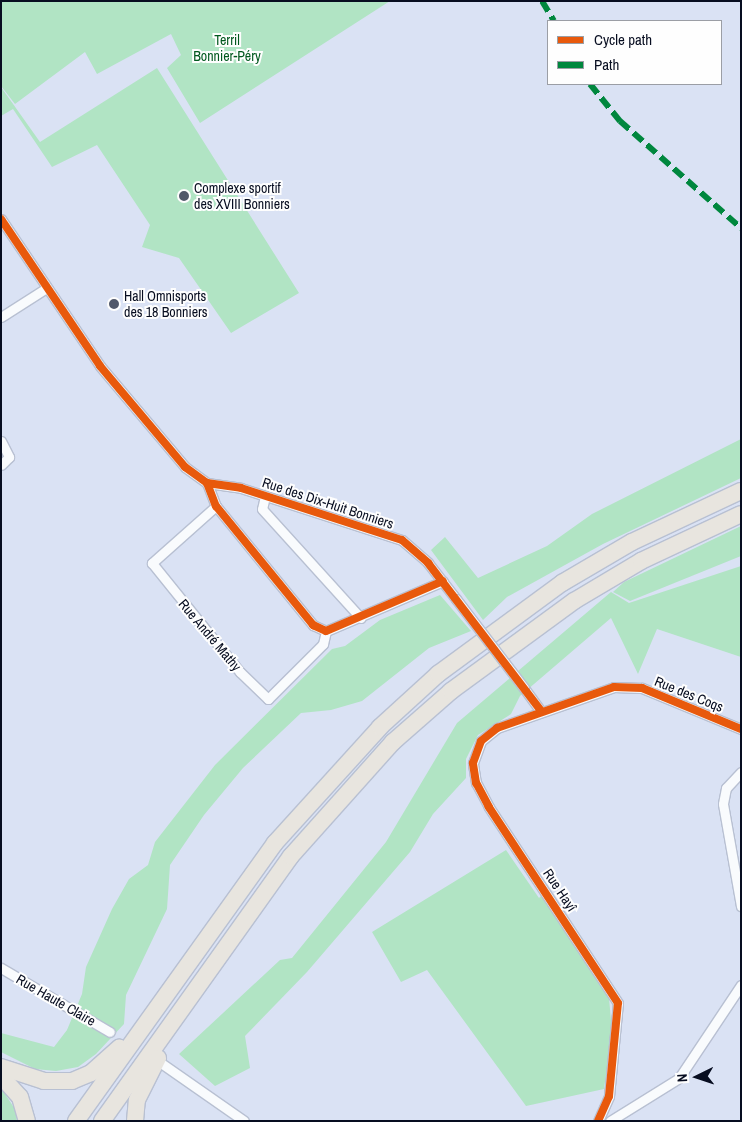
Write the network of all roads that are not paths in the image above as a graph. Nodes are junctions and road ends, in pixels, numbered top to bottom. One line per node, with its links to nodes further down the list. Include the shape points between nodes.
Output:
1 (1, 219): 2 (street, Rue des Dix-Huit Bonniers)
2 (45, 289): 3 (street); 6 (street, Rue des Dix-Huit Bonniers, via 100,366 185,466)
3 (1, 317)
4 (1, 441): 5 (street, via 9,457)
5 (1, 465)
6 (207, 483): 8 (street, Rue des Dix-Huit Bonniers); 9 (street)
7 (741, 491): 22 (highway, via 632,542 562,583 431,680 326,782 275,842)
8 (265, 496): 11 (street, Rue des Dix-Huit Bonniers, via 402,540); 12 (street, Rue des Dix-Huit Bonniers, via 262,509)
9 (216, 506): 13 (street, via 313,625); 13 (street, Rue André Mathy, via 152,563 240,672 268,699 322,644)
10 (741, 514): 20 (highway, via 640,561 574,601 451,691 400,736 290,856)
11 (443, 581): 12 (street); 14 (street, Rue des Dix-Huit Bonniers, bridge)
12 (361, 618): 13 (street)
13 (326, 631)
14 (541, 711): 15 (street, Rue des Coqs, via 614,687 642,688); 31 (street, Rue Hayî, via 497,728 481,742 473,763 476,783 489,807 616,996 619,1023 609,1096)
15 (741, 729)
16 (741, 772): 17 (street, via 726,788 723,804)
17 (741, 906)
18 (1, 968): 21 (street, Rue Haute Claire)
19 (741, 985): 32 (street, via 679,1078)
20 (171, 1022): 28 (highway); 29 (highway, via 166,1044 137,1100)
21 (110, 1032)
22 (134, 1039): 24 (highway, via 91,1073 72,1080 44,1081); 27 (highway)
23 (161, 1062): 30 (street, via 193,1081)
24 (1, 1067)
25 (1, 1076): 26 (highway, via 20,1097)
26 (28, 1121)
27 (76, 1121)
28 (102, 1121)
29 (135, 1121)
30 (244, 1121)
31 (598, 1121)
32 (610, 1121)

